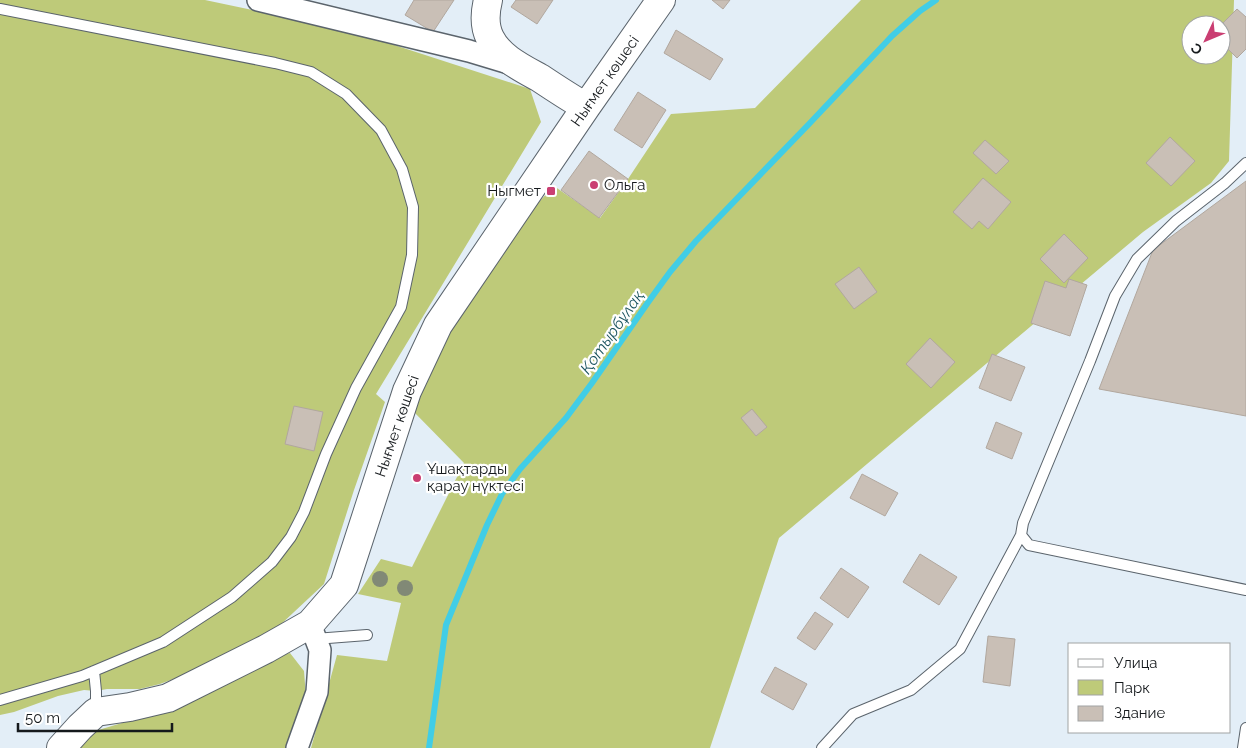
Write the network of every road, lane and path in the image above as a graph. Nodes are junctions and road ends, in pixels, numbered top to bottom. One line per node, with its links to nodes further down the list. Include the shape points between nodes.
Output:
1 (258, 0): 5 (street)
2 (488, 0): 5 (main road, via 485,20 490,38)
3 (661, 0): 6 (main road, Нығмет көшесі)
4 (0, 9): 12 (lane, via 311,72 346,94 380,130 402,169 413,208 412,255 401,307 356,388 291,537 272,562 232,597 162,642)
5 (519, 66): 6 (main road)
6 (586, 107): 10 (main road, Нығмет көшесі, via 438,326 407,391 344,585)
7 (1246, 163): 8 (lane, via 1176,221 1137,259 1115,296 1023,523)
8 (1021, 535): 9 (lane, via 1029,545); 18 (lane, via 960,649 911,690 853,714)
9 (1246, 590)
10 (313, 632): 11 (lane); 14 (main road, Нығмет көшесі, via 266,649 168,698); 17 (street, via 320,650 317,692)
11 (367, 635)
12 (94, 671): 13 (lane); 14 (lane)
13 (0, 700)
14 (96, 712): 16 (main road)
15 (1246, 728): 19 (lane)
16 (61, 748)
17 (297, 748)
18 (822, 748)
19 (1243, 748)

